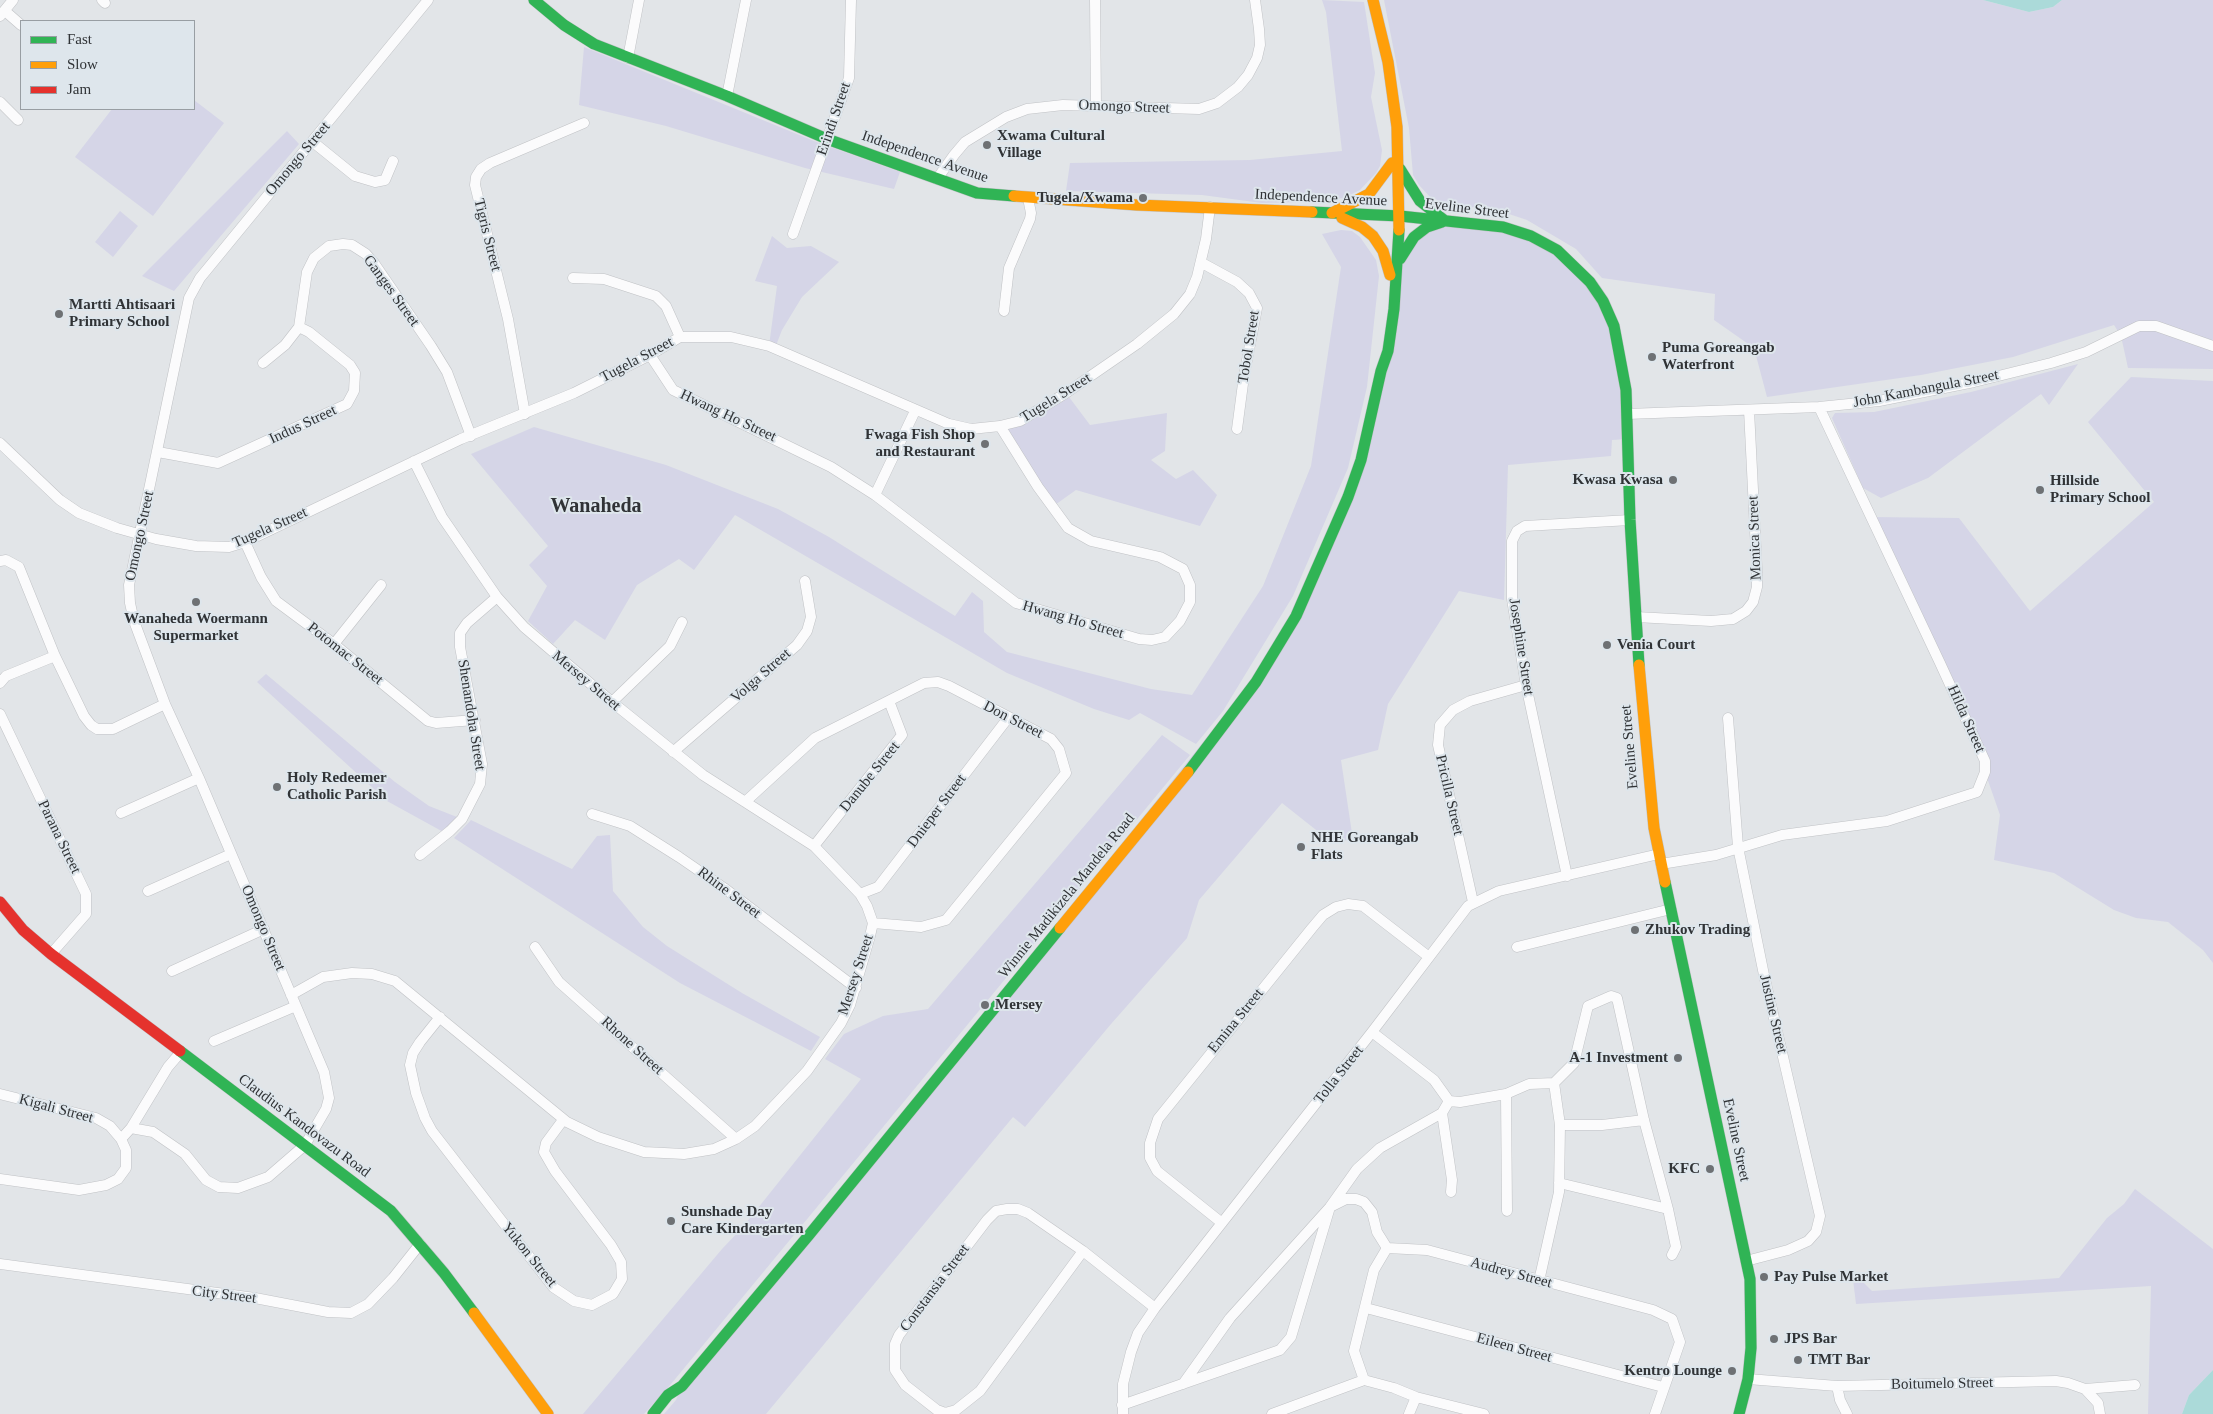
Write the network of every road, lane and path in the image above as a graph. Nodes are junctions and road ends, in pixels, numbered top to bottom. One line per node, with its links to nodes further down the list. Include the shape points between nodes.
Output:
1 (13, 0): 10 (street)
2 (428, 0): 19 (street, Omongo Street)
3 (534, 0): 12 (main road, Independence Avenue, via 585,39)
4 (639, 0): 12 (street)
5 (746, 0): 13 (street)
6 (851, 0): 18 (street, Erindi Street, via 850,71)
7 (1095, 0): 15 (street)
8 (1255, 0): 15 (street, Omongo Street, via 1260,45 1257,58 1248,75 1217,103 1199,109)
9 (1373, 0): 21 (main road, Winnie Madikizela Mandela Road, via 1382,38 1382,64)
10 (3, 14): 11 (street)
11 (20, 24)
12 (628, 58): 13 (main road, Independence Avenue)
13 (728, 96): 18 (main road, Independence Avenue)
14 (0, 102): 16 (street)
15 (1096, 106): 22 (street, Omongo Street, via 1046,106 1014,114 965,142)
16 (18, 120)
17 (584, 123): 43 (street, Tigris Street, via 490,163 476,177 475,185 508,319)
18 (827, 139): 22 (main road, Independence Avenue); 28 (street, Erindi Street)
19 (313, 142): 20 (street, via 356,176 375,182 385,180); 49 (street, Omongo Street, via 200,278 189,298)
20 (394, 161)
21 (1395, 165): 25 (main road, via 1369,194); 26 (main road, Winnie Madikizela Mandela Road); 27 (main road, via 1420,201)
22 (937, 179): 23 (main road, Independence Avenue, via 976,193)
23 (1028, 198): 24 (main road, Independence Avenue); 33 (street, via 1031,213 1009,268)
24 (1210, 207): 25 (main road, Independence Avenue); 29 (street, Tugela Street)
25 (1330, 214): 26 (main road, Independence Avenue); 31 (main road, via 1353,222 1374,236 1384,251)
26 (1396, 216): 27 (main road, Eveline Street); 30 (main road, Winnie Madikizela Mandela Road); 31 (main road, Winnie Madikizela Mandela Road)
27 (1445, 220): 30 (main road, via 1414,237); 44 (main road, Eveline Street, via 1503,226 1557,250 1576,265 1603,301 1614,326 1623,372)
28 (793, 234)
29 (1202, 263): 45 (street, Tugela Street, via 1190,294 1156,330 1066,393 1020,420); 46 (street, Tobol Street, via 1237,282 1250,293 1258,308)
30 (1398, 266): 39 (main road, Winnie Madikizela Mandela Road, via 1388,351)
31 (1390, 275): 39 (main road, Winnie Madikizela Mandela Road, via 1380,350)
32 (573, 278): 35 (street, via 604,278 656,296 666,306)
33 (1004, 311)
34 (299, 327): 38 (street, via 285,345); 47 (street, Ganges Street, via 307,272 314,258 336,244 361,250 374,263 447,372); 49 (street, Indus Street, via 350,365 355,373 354,391 347,404 218,463)
35 (680, 337): 37 (street, Tugela Street); 42 (street, Tugela Street, via 731,336 775,348)
36 (2213, 346): 40 (street, John Kambangula Street, via 2156,326 2140,326 2086,352 2050,363 1904,397)
37 (650, 355): 43 (street, Tugela Street); 51 (street, Hwang Ho Street, via 673,390 798,449)
38 (263, 363)
39 (1381, 371): 134 (main road, Winnie Madikizela Mandela Road, via 1370,428 1348,497 1296,616 1251,689 1198,759 957,1055)
40 (1819, 407): 41 (street, John Kambangula Street); 78 (street, Hilda Street, via 1985,761 1985,772 1976,792 1888,821 1782,835)
41 (1748, 410): 44 (street, John Kambangula Street); 59 (street, Monica Street, via 1757,570 1753,602 1733,619)
42 (915, 411): 45 (street, Tugela Street, via 959,427 980,429); 51 (street)
43 (525, 414): 47 (street, Tugela Street)
44 (1626, 414): 52 (main road, Eveline Street)
45 (1000, 426): 51 (street, Hwang Ho Street, via 1068,528 1091,541 1160,557 1183,570 1190,585 1190,602 1180,621 1165,637 1139,639 1016,603)
46 (1237, 429)
47 (471, 436): 50 (street, Tugela Street)
48 (0, 443): 53 (street, Tugela Street, via 60,500 79,513)
49 (158, 452): 53 (street, Omongo Street)
50 (414, 461): 54 (street, Tugela Street); 58 (street, Mersey Street, via 442,517)
51 (875, 495)
52 (1630, 520): 59 (main road, Eveline Street); 64 (street, Josephine Street, via 1537,524 1517,531 1511,550 1512,599)
53 (141, 535): 54 (street, Tugela Street, via 196,546 229,547); 67 (street, Omongo Street, via 129,585 130,603)
54 (245, 542): 61 (street, Potomac Street, via 276,601)
55 (0, 560): 62 (street, via 19,567)
56 (805, 581): 72 (street, Volga Street, via 811,617 807,631 797,645)
57 (381, 585): 61 (street)
58 (497, 597): 66 (street, Mersey Street, via 530,633); 71 (street, Shenandoha Street, via 460,633)
59 (1636, 617): 81 (main road, Eveline Street, via 1649,786)
60 (682, 622): 66 (street, via 670,646)
61 (334, 644): 71 (street, Potomac Street, via 428,721)
62 (55, 656): 63 (street, via 6,676); 67 (street, via 84,716 97,729 119,727)
63 (0, 683)
64 (1526, 685): 82 (street, Josephine Street); 86 (street, Pricilla Street, via 1470,701 1453,710 1440,725 1438,745)
65 (889, 701): 69 (street, Don Street, via 924,683 938,682); 74 (street, Don Street, via 815,738); 77 (street, Danube Street, via 902,735)
66 (612, 702): 72 (street, Mersey Street)
67 (165, 704): 73 (street, Omongo Street)
68 (0, 714): 92 (street, Parana Street, via 86,894 86,914)
69 (1008, 718): 84 (street, Dnieper Street, via 878,887); 88 (street, Don Street, via 1051,739 1059,749 1066,773 946,920 921,927)
70 (1728, 718): 78 (street, Justine Street)
71 (475, 720): 80 (street, Shenandoha Street, via 482,764 478,791 462,819)
72 (673, 752): 74 (street, Mersey Street)
73 (199, 778): 75 (street); 79 (street, Omongo Street)
74 (745, 802): 77 (street, Mersey Street)
75 (121, 813)
76 (592, 814): 95 (street, Rhine Street, via 630,826 679,857)
77 (814, 846): 84 (street, Mersey Street)
78 (1738, 847): 81 (street, Hilda Street, via 1716,855); 125 (street, Justine Street, via 1820,1216 1816,1232 1808,1241)
79 (231, 854): 83 (street); 89 (street, Omongo Street)
80 (420, 855)
81 (1660, 859): 82 (street, Tolla Street); 87 (main road, Eveline Street)
82 (1567, 876): 86 (street, Tolla Street, via 1498,890)
83 (148, 891)
84 (860, 894): 88 (street, Mersey Street)
85 (0, 902): 92 (main road, Claudius Kandovazu Road, via 23,930)
86 (1473, 902): 93 (street, Tolla Street)
87 (1671, 909): 91 (street); 125 (main road, Eveline Street)
88 (873, 923): 95 (street, Mersey Street)
89 (264, 928): 94 (street); 96 (street, Omongo Street)
90 (535, 947): 112 (street, Rhone Street, via 559,982)
91 (1517, 948)
92 (51, 954): 101 (main road, Claudius Kandovazu Road)
93 (1429, 957): 99 (street, Tolla Street); 120 (street, Emina Street, via 1364,906 1348,904 1336,907 1323,915 1312,928 1158,1119 1150,1142 1150,1158 1157,1171)
94 (172, 971)
95 (856, 988): 112 (street, Mersey Street, via 841,1023 807,1071 755,1126)
96 (292, 996): 97 (street, Omongo Street); 98 (street, Mersey Street, via 323,977 372,974 395,981)
97 (296, 1006): 100 (street); 113 (street, Omongo Street, via 324,1072 329,1098)
98 (440, 1017): 107 (street, Mersey Street); 107 (street, Yukon Street, via 420,1042 410,1065 425,1118 553,1287 574,1301 592,1305 613,1294 622,1279 621,1262 544,1152 546,1143)
99 (1372, 1032): 105 (street, via 1434,1080); 120 (street, Tolla Street)
100 (214, 1041)
101 (180, 1053): 110 (street); 113 (main road, Claudius Kandovazu Road)
102 (1554, 1083): 104 (street, via 1529,1084); 108 (street, via 1574,1064 1588,1006 1613,996 1617,998); 109 (street)
103 (0, 1094): 111 (street, Kigali Street, via 96,1118 110,1126)
104 (1506, 1094): 105 (street); 119 (street)
105 (1449, 1101): 106 (street)
106 (1442, 1113): 116 (street); 117 (street, via 1380,1148 1358,1169)
107 (563, 1120): 112 (street, Mersey Street, via 616,1144 662,1155 714,1149)
108 (1644, 1120): 109 (street); 118 (street)
109 (1560, 1125): 115 (street)
110 (131, 1128): 111 (street); 113 (street, Omongo Street, via 153,1132 185,1154 206,1180 219,1186 238,1188 268,1177)
111 (121, 1139): 114 (street, via 126,1150 126,1168 118,1179 106,1185 79,1190)
112 (736, 1139)
113 (305, 1145): 121 (main road, Claudius Kandovazu Road, via 391,1211)
114 (0, 1179)
115 (1559, 1183): 118 (street); 127 (street)
116 (1451, 1192)
117 (1330, 1207): 122 (street, via 1346,1199 1364,1202 1372,1212 1377,1232); 132 (street, via 1230,1318); 132 (street, via 1292,1337 1280,1350)
118 (1668, 1209): 124 (street, via 1676,1247)
119 (1507, 1211)
120 (1222, 1223): 128 (street, Tolla Street)
121 (420, 1244): 126 (street, City Street, via 368,1304 351,1312 328,1312 255,1298); 140 (main road, Claudius Kandovazu Road)
122 (1386, 1248): 127 (street, Audrey Street, via 1427,1250); 129 (street, via 1374,1270)
123 (1083, 1251): 123 (street, Constansia Street, via 980,1391 956,1410 945,1413 937,1410 905,1385 895,1370 895,1344 899,1334 996,1211 1018,1209); 128 (street, Constansia Street)
124 (1672, 1255)
125 (1746, 1261): 130 (main road, Eveline Street, via 1751,1310)
126 (0, 1264)
127 (1539, 1281): 136 (street, Audrey Street, via 1662,1313 1672,1319 1680,1342)
128 (1155, 1308): 139 (street, Tolla Street, via 1138,1333 1131,1352 1123,1384)
129 (1366, 1308): 131 (street, via 1354,1351); 136 (street, Eileen Street)
130 (1748, 1379): 135 (street, Boitumelo Street); 147 (main road, Eveline Street)
131 (1364, 1380): 138 (street); 143 (street)
132 (1183, 1384): 139 (street)
133 (2135, 1385): 137 (street, Boitumelo Street)
134 (682, 1386): 141 (main road, Winnie Madikizela Mandela Road, via 668,1395); 142 (main road, Winnie Madikizela Mandela Road, via 676,1400)
135 (1837, 1386): 137 (street, Boitumelo Street, via 2056,1381); 148 (street)
136 (1663, 1387): 146 (street, Audrey Street)
137 (2085, 1389): 149 (street, via 2098,1403)
138 (1416, 1397): 144 (street); 145 (street)
139 (1122, 1410)
140 (548, 1414)
141 (653, 1414)
142 (664, 1414)
143 (1272, 1414)
144 (1410, 1414)
145 (1484, 1414)
146 (1655, 1414)
147 (1739, 1414)
148 (1848, 1414)
149 (2100, 1414)

